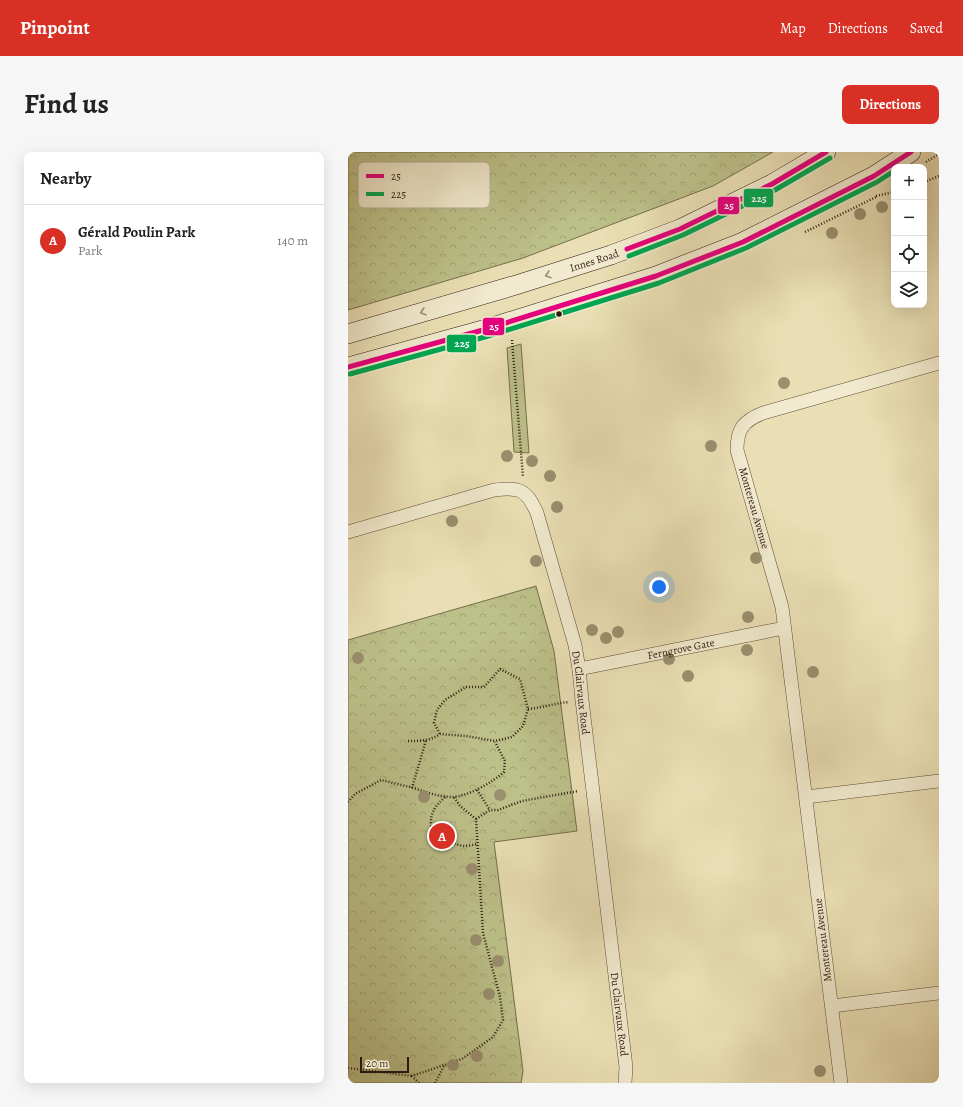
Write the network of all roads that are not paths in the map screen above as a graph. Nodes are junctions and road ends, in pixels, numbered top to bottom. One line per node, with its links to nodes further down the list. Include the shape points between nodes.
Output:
1 (826, 152): 3 (main road, Innes Road, one-way to 3, via 772,184 680,229 611,255)
2 (917, 158): 5 (main road, via 874,176 743,242 656,276 483,330)
3 (348, 334)
4 (939, 362): 7 (street, Montereau Avenue, via 763,413 741,426 737,450 782,607)
5 (348, 367)
6 (348, 532): 8 (street, Du Clairvaux Road, via 494,490 511,488 523,492 532,501 537,513 575,645)
7 (784, 628): 8 (street, Ferngrove Gate); 10 (street, Montereau Avenue)
8 (579, 669): 13 (street, Du Clairvaux Road)
9 (939, 781): 10 (street)
10 (806, 797): 12 (street, Montereau Avenue)
11 (939, 993): 12 (street)
12 (832, 1006): 14 (street, Montereau Avenue)
13 (626, 1083)
14 (841, 1083)

